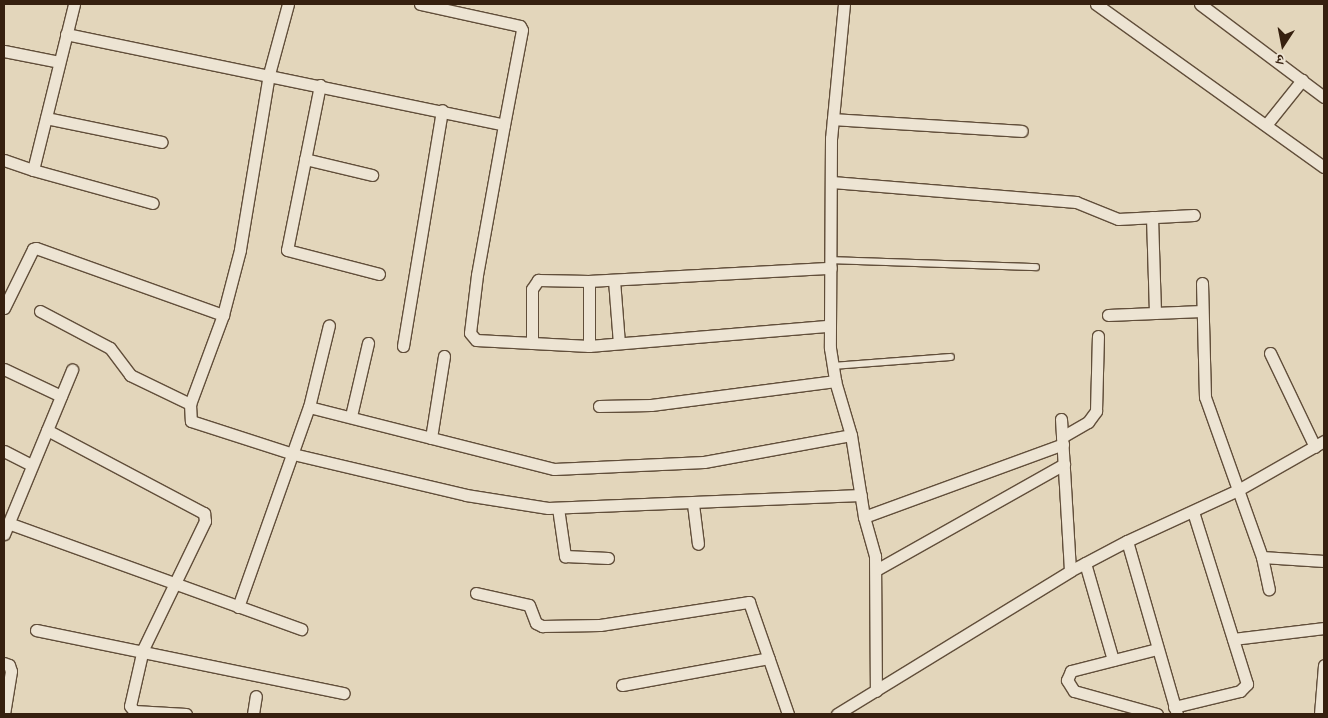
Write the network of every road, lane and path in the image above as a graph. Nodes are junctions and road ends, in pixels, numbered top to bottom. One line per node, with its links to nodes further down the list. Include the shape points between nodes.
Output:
1 (74, 4): 8 (street)
2 (288, 4): 11 (street)
3 (420, 4): 7 (street)
4 (844, 4): 17 (street)
5 (1096, 4): 19 (street)
6 (1200, 4): 12 (street)
7 (466, 8): 18 (street, via 518,24 521,28)
8 (66, 34): 10 (street); 11 (street)
9 (4, 51): 10 (street)
10 (59, 62): 16 (street)
11 (270, 74): 13 (street); 42 (street, via 240,250)
12 (1302, 80): 14 (street); 19 (street)
13 (320, 85): 15 (street); 22 (street)
14 (1324, 97)
15 (442, 110): 18 (street); 49 (street)
16 (46, 118): 21 (street); 25 (street)
17 (833, 118): 20 (street); 27 (street)
18 (504, 124): 47 (street, via 470,333 476,340)
19 (1266, 125): 24 (street)
20 (1022, 131)
21 (162, 142)
22 (305, 159): 26 (street); 33 (street, via 288,252)
23 (4, 160): 25 (street)
24 (1324, 167)
25 (33, 170): 28 (street)
26 (372, 175)
27 (832, 182): 30 (street, via 1076,202 1111,218); 31 (street)
28 (154, 203)
29 (1194, 215): 30 (street)
30 (1152, 218): 40 (street)
31 (831, 264): 32 (lane); 34 (street); 44 (street)
32 (1036, 267)
33 (378, 274)
34 (614, 280): 35 (street); 48 (street)
35 (589, 281): 47 (street, via 534,282); 50 (street)
36 (1202, 283): 39 (street)
37 (4, 308): 42 (street, via 36,248)
38 (40, 311): 59 (street, via 110,348 130,375)
39 (1202, 311): 40 (street); 73 (street, via 1205,398)
40 (1155, 313): 41 (street)
41 (1108, 315)
42 (223, 316): 59 (street)
43 (329, 324): 60 (street)
44 (829, 326): 48 (street); 54 (street)
45 (1098, 336): 67 (street, via 1096,411 1088,422)
46 (368, 343): 62 (street)
47 (532, 343): 50 (street)
48 (619, 343): 50 (street)
49 (403, 346)
50 (589, 346)
51 (1270, 353): 68 (street)
52 (444, 356): 66 (street)
53 (951, 357): 54 (lane)
54 (832, 366): 57 (street)
55 (4, 369): 58 (street)
56 (72, 370): 58 (street)
57 (835, 381): 61 (street, via 651,405); 65 (street)
58 (61, 396): 64 (street)
59 (190, 404): 70 (street, via 190,419 195,423)
60 (309, 406): 62 (street); 70 (street)
61 (599, 406)
62 (351, 416): 66 (street)
63 (1062, 419): 67 (street)
64 (47, 430): 72 (street); 88 (street, via 204,513 205,521)
65 (851, 435): 66 (street, via 704,462 554,469); 74 (street)
66 (432, 438)
67 (1063, 440): 71 (street); 78 (street)
68 (1319, 444): 73 (street)
69 (4, 452): 72 (street)
70 (293, 454): 76 (street, via 466,496); 91 (street)
71 (1064, 464): 86 (street); 87 (street)
72 (32, 465): 79 (street)
73 (1238, 490): 77 (street); 82 (street)
74 (861, 495): 75 (street); 78 (street)
75 (693, 504): 76 (street); 81 (street)
76 (558, 508): 83 (street, via 565,556)
77 (1193, 512): 80 (street); 95 (street)
78 (864, 517): 86 (street)
79 (6, 528): 88 (street)
80 (1127, 541): 85 (street); 96 (street)
81 (698, 544)
82 (1262, 557): 84 (street); 89 (street)
83 (608, 558)
84 (1324, 561)
85 (1085, 563): 87 (street); 99 (street)
86 (876, 570): 103 (street)
87 (1070, 571): 103 (street)
88 (173, 583): 91 (street); 97 (street)
89 (1269, 590)
90 (476, 593): 98 (street, via 529,605 538,625 578,627 744,600 752,606)
91 (238, 607): 93 (street)
92 (1324, 628): 95 (street)
93 (301, 629)
94 (36, 630): 97 (street)
95 (1233, 639): 106 (street, via 1246,678 1244,688)
96 (1156, 649): 99 (street); 106 (street)
97 (142, 650): 104 (street); 109 (street, via 131,709)
98 (769, 658): 102 (street); 111 (street)
99 (1113, 660): 113 (street, via 1071,671 1067,680 1070,688)
100 (4, 663): 108 (street, via 11,671)
101 (1324, 665): 114 (street)
102 (622, 685)
103 (876, 691): 107 (street)
104 (344, 693)
105 (256, 696): 110 (street)
106 (1176, 710)
107 (850, 711): 112 (street)
108 (4, 714)
109 (186, 714)
110 (253, 714)
111 (788, 714)
112 (837, 714)
113 (1157, 714)
114 (1320, 714)

